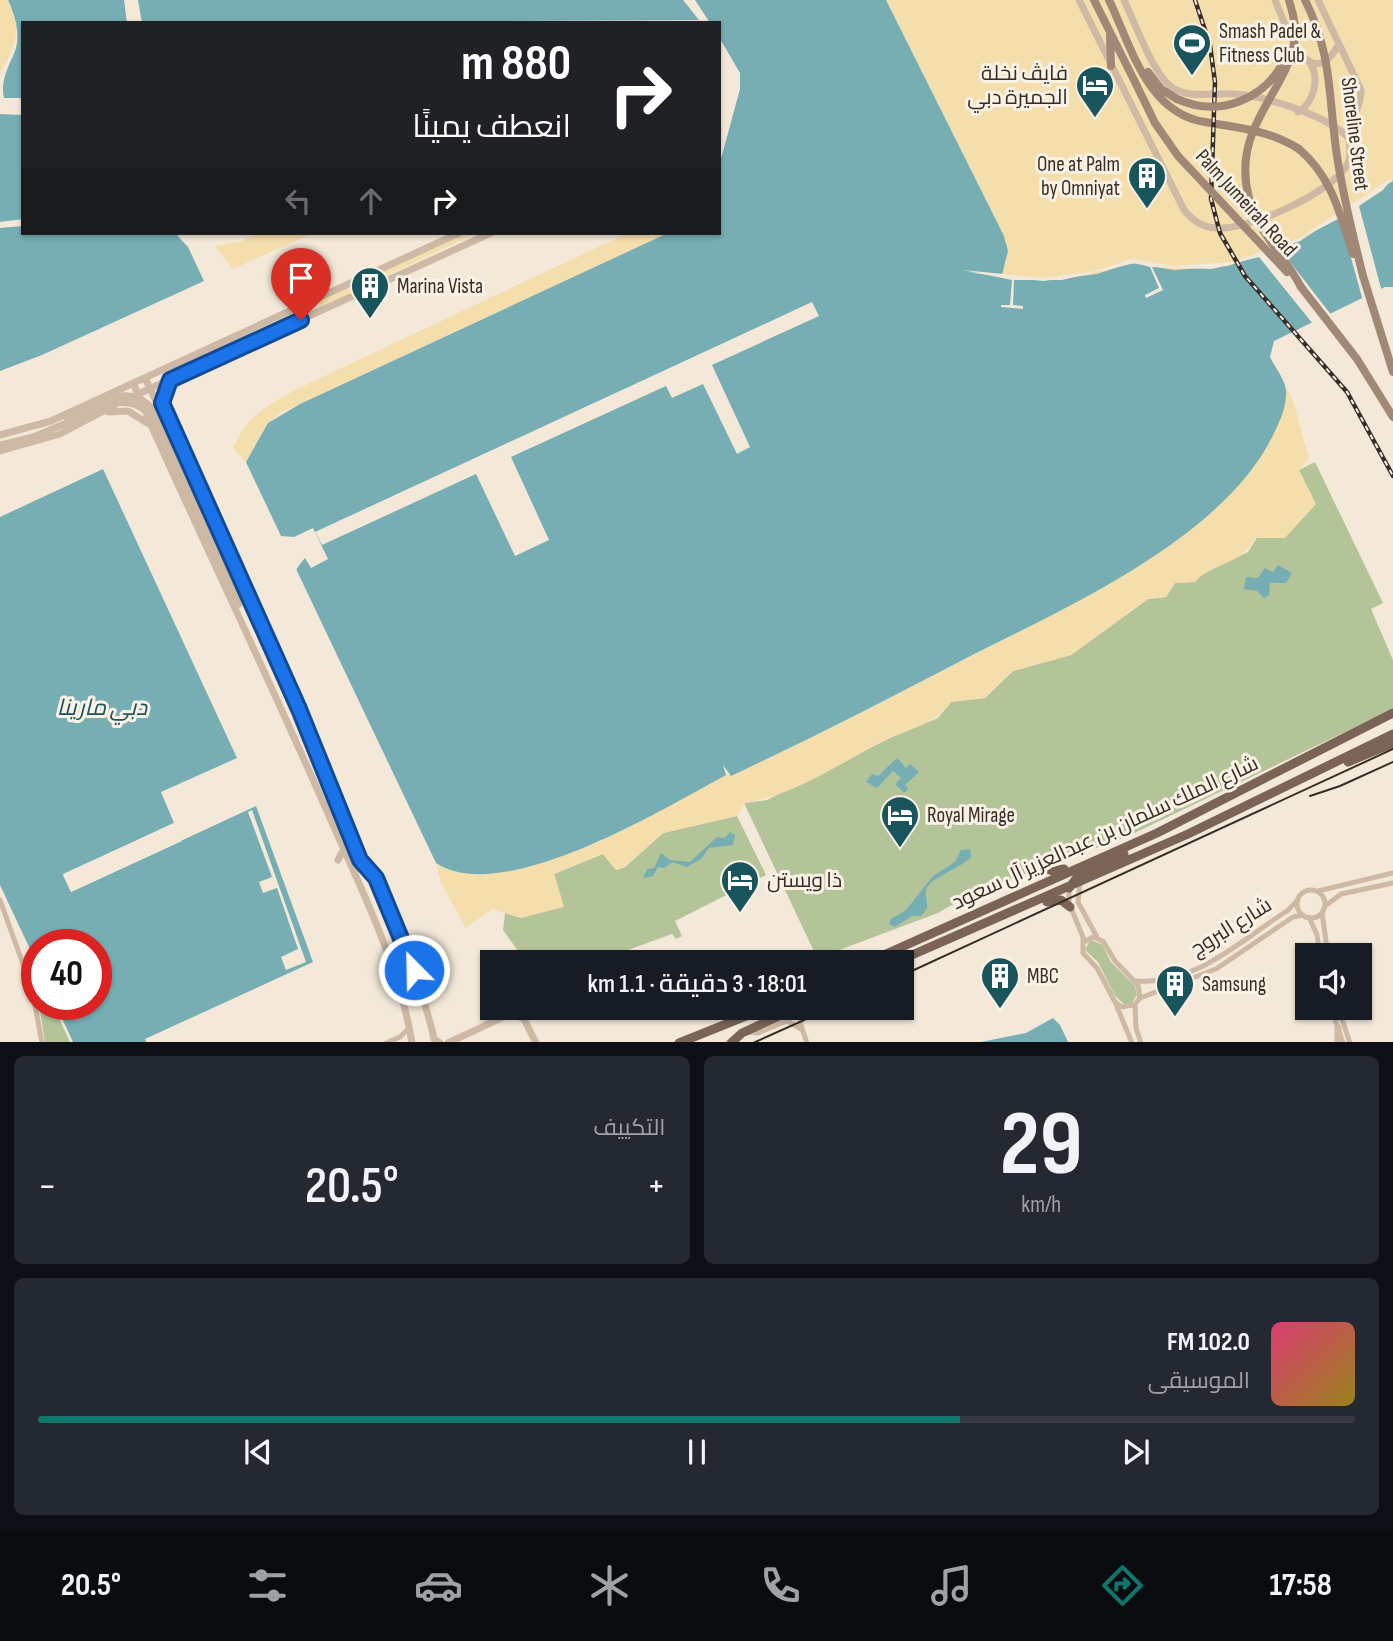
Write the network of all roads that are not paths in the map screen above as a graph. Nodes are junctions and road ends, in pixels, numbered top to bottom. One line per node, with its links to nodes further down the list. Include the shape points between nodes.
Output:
1 (1079, 0): 14 (street)
2 (1094, 0): 10 (main road, Palm Jumeirah Road)
3 (1109, 0): 11 (main road, Palm Jumeirah Road)
4 (1124, 0): 15 (street, via 1161,75 1174,89 1254,96)
5 (1275, 0): 13 (street)
6 (1289, 0): 9 (main road)
7 (1305, 0): 21 (main road, Shoreline Street, bridge, via 1328,61 1339,169)
8 (1318, 0): 12 (street)
9 (1293, 15): 11 (main road, bridge, via 1285,59 1262,90 1220,107 1198,107 1177,99 1153,80); 22 (main road, bridge, via 1296,33 1291,58 1252,130 1245,174 1259,225)
10 (1110, 32): 14 (main road); 22 (main road, Palm Jumeirah Road, bridge, via 1155,123 1178,156)
11 (1130, 43): 21 (main road, Palm Jumeirah Road, bridge, via 1150,86 1174,110 1199,121 1265,132 1299,149 1329,184)
12 (1339, 44): 13 (street, via 1324,63); 16 (street, via 1361,93)
13 (1307, 61): 15 (street, via 1316,81 1308,104)
14 (1111, 66): 16 (street, via 1181,207 1208,227 1225,228 1260,219 1316,190 1347,166)
15 (1298, 112): 16 (street, via 1331,124)
16 (1349, 138)
17 (455, 235): 23 (street)
18 (477, 235): 20 (street)
19 (486, 235): 20 (street)
20 (457, 248): 24 (street)
21 (1363, 276): 25 (main road, Palm Jumeirah Road)
22 (1301, 287): 32 (main road, Palm Jumeirah Road, via 1357,359)
23 (318, 299): 24 (street, via 326,299 327,304); 26 (street)
24 (309, 316): 27 (street)
25 (1393, 372)
26 (145, 378): 28 (street); 29 (street)
27 (170, 380): 29 (street); 33 (street, via 162,400)
28 (133, 383): 30 (street); 35 (street)
29 (150, 389): 30 (street); 33 (street)
30 (138, 394): 31 (street); 34 (street)
31 (99, 414): 34 (street, via 128,411); 37 (street, via 50,439)
32 (1393, 417)
33 (169, 424): 38 (street)
34 (153, 429): 41 (street)
35 (0, 440): 36 (street, bridge, via 33,437 106,404 129,401 150,413)
36 (171, 445): 42 (street, via 234,578 245,598); 43 (street)
37 (0, 451)
38 (197, 485): 39 (street); 42 (street)
39 (205, 490)
40 (194, 530): 41 (street)
41 (203, 536): 43 (street)
42 (254, 603): 50 (street)
43 (242, 621): 45 (street)
44 (1393, 711): 52 (main road, شارع الملك سلمان بن عبدالعزيز آل سعود)
45 (289, 723): 47 (street); 50 (street, via 298,720 313,761)
46 (1393, 734): 51 (main road, شارع الملك سلمان بن عبدالعزيز آل سعود)
47 (298, 742): 49 (street); 53 (street)
48 (1393, 743): 51 (main road)
49 (295, 752)
50 (320, 766): 94 (street, via 360,860 376,878 414,970 434,1040)
51 (1326, 769): 59 (main road, شارع الملك سلمان بن عبدالعزيز آل سعود)
52 (1157, 833): 56 (main road, شارع الملك سلمان بن عبدالعزيز آل سعود); 61 (main road, via 1151,841 1079,875)
53 (344, 849): 54 (street); 85 (street, via 401,989)
54 (338, 860)
55 (1040, 865): 56 (main road, via 1052,872)
56 (1082, 865): 58 (main road, شارع الملك سلمان بن عبدالعزيز آل سعود)
57 (1393, 873): 62 (street)
58 (1043, 882): 69 (main road, via 1033,896); 74 (main road, شارع الملك سلمان بن عبدالعزيز آل سعود)
59 (1080, 883): 61 (main road, شارع الملك سلمان بن عبدالعزيز آل سعود); 70 (street, via 1078,902)
60 (1393, 883): 67 (street, via 1341,894)
61 (1069, 888): 65 (street); 66 (main road, شارع الملك سلمان بن عبدالعزيز آل سعود)
62 (1316, 891): 64 (street, via 1303,892); 67 (street, via 1324,899)
63 (0, 900): 90 (street, via 32,989)
64 (1298, 900): 68 (street); 76 (street, شارع البروج, via 1211,962 1161,980)
65 (1070, 906): 66 (main road, via 1056,899); 71 (street)
66 (1022, 907): 69 (main road, شارع الملك سلمان بن عبدالعزيز آل سعود)
67 (1323, 909): 68 (street); 73 (street)
68 (1306, 916): 72 (street); 77 (street, شارع البروج, via 1293,917 1216,969)
69 (986, 921): 75 (main road, شارع الملك سلمان بن عبدالعزيز آل سعود)
70 (1097, 937): 71 (street); 76 (street)
71 (1084, 942): 78 (street, via 1083,953 1097,968)
72 (1318, 943)
73 (1327, 943)
74 (894, 950)
75 (914, 954)
76 (1135, 981): 77 (street)
77 (1140, 998): 79 (street)
78 (1115, 1002): 79 (street, via 1122,1007); 100 (street)
79 (1135, 1004): 101 (street)
80 (738, 1020): 97 (main road)
81 (770, 1020): 88 (main road)
82 (802, 1020): 87 (street)
83 (1335, 1020): 86 (street)
84 (1342, 1020): 103 (street)
85 (410, 1027): 89 (street); 93 (street)
86 (1338, 1028): 102 (street)
87 (801, 1029): 88 (street, via 787,1021 758,1033); 99 (street)
88 (744, 1032): 98 (main road)
89 (396, 1039): 91 (street); 92 (street)
90 (42, 1042)
91 (386, 1042)
92 (405, 1042)
93 (412, 1042)
94 (440, 1042)
95 (448, 1042): 96 (street, via 515,1013 524,1018)
96 (536, 1042)
97 (686, 1042)
98 (731, 1042)
99 (807, 1042)
100 (1132, 1042)
101 (1141, 1042)
102 (1340, 1042)
103 (1350, 1042)

